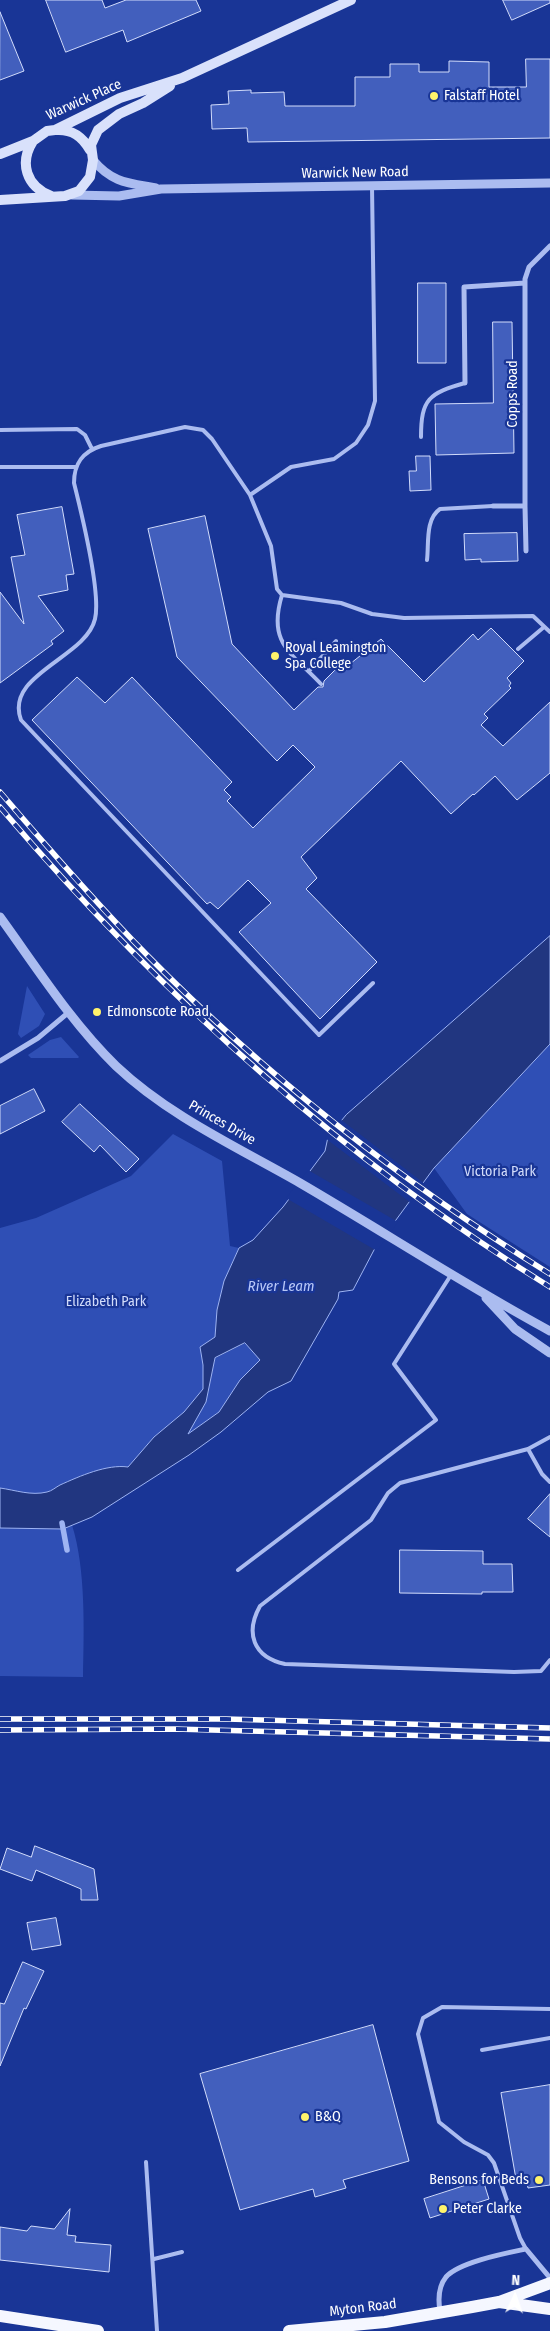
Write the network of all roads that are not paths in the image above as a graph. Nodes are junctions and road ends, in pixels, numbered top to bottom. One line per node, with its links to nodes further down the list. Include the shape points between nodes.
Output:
1 (351, 0): 2 (main road, Warwick Place)
2 (182, 78): 3 (main road, Warwick Place, via 120,98); 6 (main road, Warwick Place, via 104,124 95,135)
3 (55, 130): 4 (main road, Warwick Place, via 47,131); 6 (main road, Warwick New Road, via 72,132 86,142)
4 (33, 141): 5 (main road, Warwick Place); 11 (main road, via 25,160 29,179 35,187)
5 (0, 154)
6 (92, 155): 9 (street, Warwick New Road, via 109,176 117,180); 10 (main road, Warwick Place, via 90,177 86,185)
7 (550, 183): 8 (street, Warwick New Road)
8 (372, 186): 9 (street, Warwick New Road); 21 (lane, via 375,400 368,425 356,443 334,459 291,467)
9 (161, 189): 10 (street, Warwick New Road, via 119,196)
10 (72, 195): 11 (main road, Warwick New Road)
11 (52, 196): 12 (main road, Warwick New Road)
12 (0, 200)
13 (550, 246): 14 (street, Copps Road, via 530,267)
14 (525, 283): 15 (street, via 464,286); 23 (street, Copps Road)
15 (465, 383): 17 (lane, via 450,387 426,402 421,415)
16 (0, 430): 18 (lane, via 77,429 85,435)
17 (421, 437)
18 (92, 449): 20 (lane, via 81,457); 21 (lane, via 166,430 195,427 212,438)
19 (0, 467): 20 (lane)
20 (76, 467): 34 (lane, via 74,483 95,593 95,621 71,649 24,688 18,703 21,720 319,1035)
21 (250, 495): 26 (lane, via 271,546 277,588)
22 (493, 506): 23 (street); 25 (lane, via 440,509 434,513 430,521)
23 (524, 506): 24 (street, Copps Road)
24 (526, 551)
25 (427, 560)
26 (282, 595): 27 (lane, via 341,603 372,614 404,618 533,616); 31 (lane, via 278,610 280,640)
27 (544, 627): 28 (lane); 30 (lane)
28 (550, 632)
29 (336, 641): 31 (lane)
30 (518, 649)
31 (309, 671): 32 (lane)
32 (321, 684)
33 (0, 917): 35 (street, Princes Drive)
34 (373, 983)
35 (70, 1012): 36 (street, via 38,1038); 37 (street, Princes Drive, via 102,1052 149,1095)
36 (0, 1061)
37 (452, 1273): 38 (street, Princes Drive); 44 (lane, via 394,1364 436,1420)
38 (481, 1292): 39 (street, Princes Drive); 40 (street, Princes Drive, via 515,1329)
39 (550, 1331)
40 (550, 1353)
41 (550, 1437): 42 (lane)
42 (528, 1449): 43 (lane); 45 (lane, via 400,1483 388,1493 371,1520 260,1606 253,1619 253,1637 258,1650 267,1658 285,1664 514,1672 541,1671)
43 (550, 1482)
44 (238, 1570)
45 (550, 1660)
46 (550, 2009): 50 (lane, via 442,2007 423,2018 418,2034 439,2122 464,2142 488,2155)
47 (550, 2038): 48 (lane)
48 (482, 2050)
49 (146, 2162): 52 (lane)
50 (526, 2249): 53 (street); 57 (street, via 484,2260 450,2274 439,2292)
51 (182, 2252): 52 (lane)
52 (154, 2259): 61 (lane)
53 (550, 2278)
54 (550, 2283): 55 (main road, Myton Road)
55 (500, 2302): 56 (main road, Myton Road); 57 (main road, Myton Road)
56 (550, 2308)
57 (440, 2312): 59 (main road, Myton Road)
58 (0, 2316): 60 (main road)
59 (348, 2328): 62 (main road, Myton Road)
60 (98, 2331)
61 (157, 2331)
62 (289, 2331)

